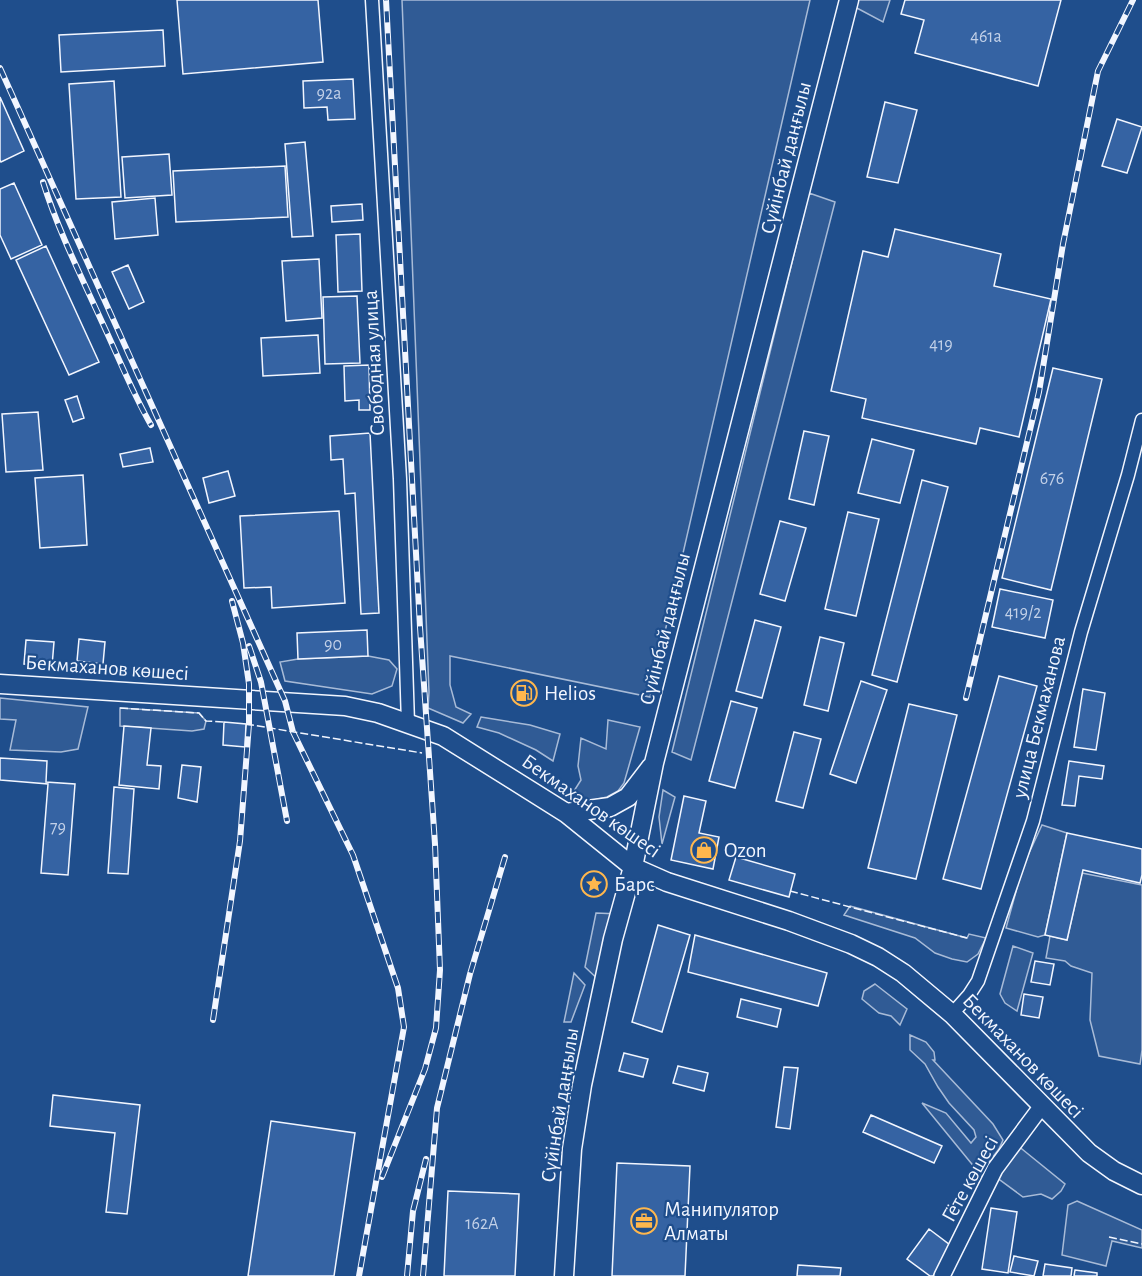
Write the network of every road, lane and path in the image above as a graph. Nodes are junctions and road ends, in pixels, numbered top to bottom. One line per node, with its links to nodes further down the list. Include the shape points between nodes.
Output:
1 (372, 0): 5 (street, Свободная улица, via 400,479)
2 (849, 0): 6 (main road, Сүйінбай даңғылы)
3 (1142, 420): 9 (street, улица Бекмаханова, via 1081,632 1033,822 978,981)
4 (0, 684): 5 (main road, Бекмаханов көшесі, via 345,706)
5 (408, 723): 7 (main road, Бекмаханов көшесі, via 467,750)
6 (654, 763): 7 (main road, via 628,797 610,807); 8 (main road, Сүйінбай даңғылы)
7 (566, 813): 8 (main road, Бекмаханов көшесі)
8 (633, 867): 9 (main road, Бекмаханов көшесі, via 851,944 903,973); 12 (main road, Сүйінбай даңғылы, via 613,939 582,1085)
9 (952, 1014): 10 (main road, Бекмаханов көшесі)
10 (1041, 1107): 11 (main road, Бекмаханов көшесі, via 1089,1153 1114,1172); 13 (street, Гёте көшесі, via 995,1169)
11 (1142, 1185)
12 (564, 1276)
13 (942, 1276)

